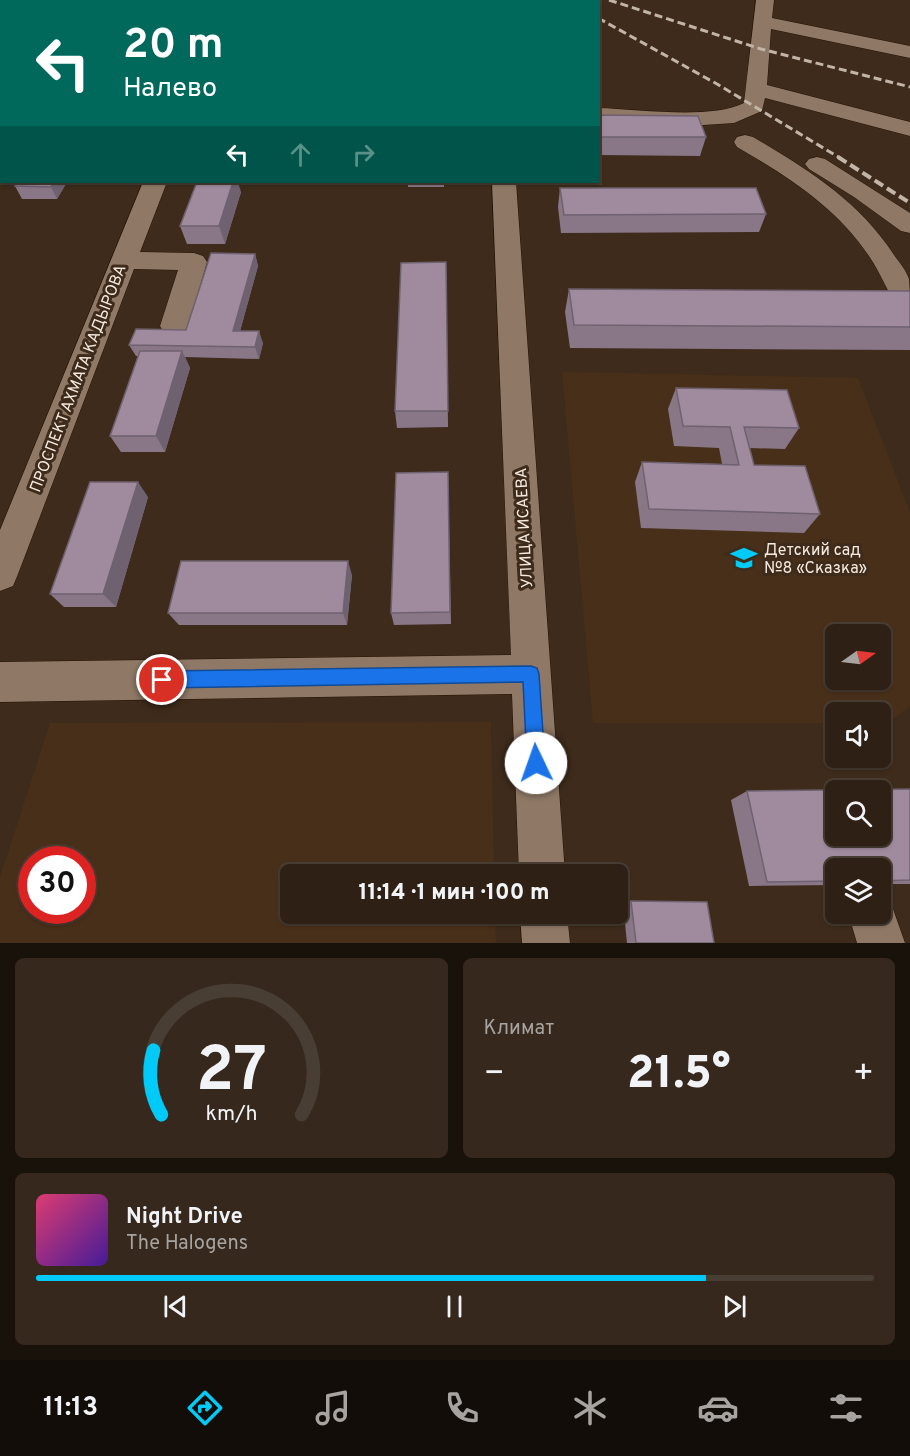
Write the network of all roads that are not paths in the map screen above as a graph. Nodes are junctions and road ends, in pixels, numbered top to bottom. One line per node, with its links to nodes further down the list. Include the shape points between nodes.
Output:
1 (765, 0): 2 (street)
2 (764, 22): 3 (street); 4 (street)
3 (910, 52)
4 (756, 89): 6 (street, via 754,106 734,116); 7 (street)
5 (600, 114): 6 (street)
6 (703, 118): 8 (street, via 720,132)
7 (910, 129)
8 (745, 142): 11 (street, via 805,157); 13 (street, via 848,211 870,237)
9 (155, 183): 12 (street, ПРОСПЕКТ АХМАТА КАДЫРОВА)
10 (504, 183): 16 (street, УЛИЦА ИСАЕВА)
11 (910, 225)
12 (124, 260): 14 (street, via 194,262); 15 (street, ПРОСПЕКТ АХМАТА КАДЫРОВА)
13 (910, 306)
14 (174, 326)
15 (0, 574)
16 (531, 674): 17 (street); 18 (street, УЛИЦА ИСАЕВА)
17 (0, 682)
18 (541, 864)
19 (545, 924): 20 (street)
20 (546, 943)

